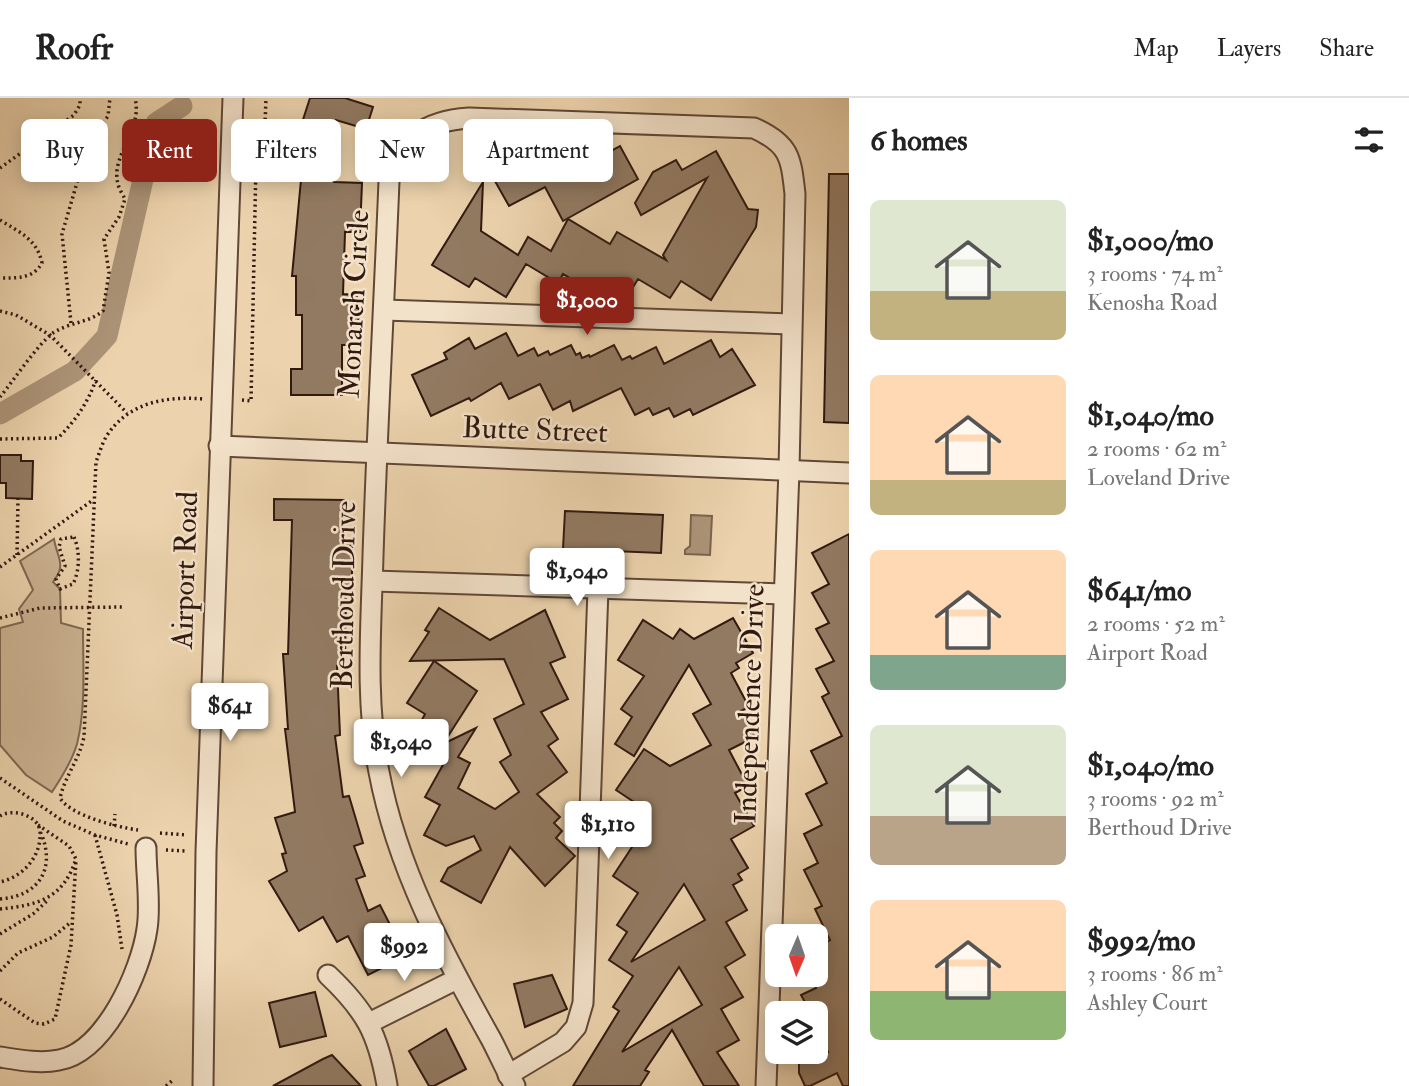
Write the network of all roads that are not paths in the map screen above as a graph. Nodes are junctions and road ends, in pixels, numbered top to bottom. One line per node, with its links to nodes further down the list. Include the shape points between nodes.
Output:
1 (233, 98): 4 (street, Airport Road)
2 (384, 310): 3 (street); 3 (street, Monarch Circle, via 389,181 396,160 408,141 433,124 469,118 754,128 771,136 791,159 795,194); 5 (street, Monarch Circle)
3 (791, 324): 6 (street, Independence Drive)
4 (219, 446): 5 (street, Butte Street); 18 (street, Airport Road, via 206,844)
5 (376, 453): 6 (street, Butte Street); 8 (street, Berthoud Drive)
6 (789, 470): 7 (street, Butte Street); 10 (street, Independence Drive)
7 (849, 472)
8 (373, 581): 9 (street); 13 (street, Berthoud Drive, via 370,672 378,771 392,830 416,895)
9 (597, 589): 10 (street); 16 (street, via 583,1003 576,1027 563,1042)
10 (783, 594): 19 (street, Independence Drive)
11 (146, 848): 15 (street, via 148,927 136,972 112,1020 88,1046 60,1060)
12 (328, 975): 14 (street)
13 (457, 979): 14 (street); 16 (street, Berthoud Drive)
14 (369, 1023): 17 (street, via 382,1052)
15 (0, 1057)
16 (511, 1080)
17 (387, 1085)
18 (204, 1086)
19 (766, 1086)

